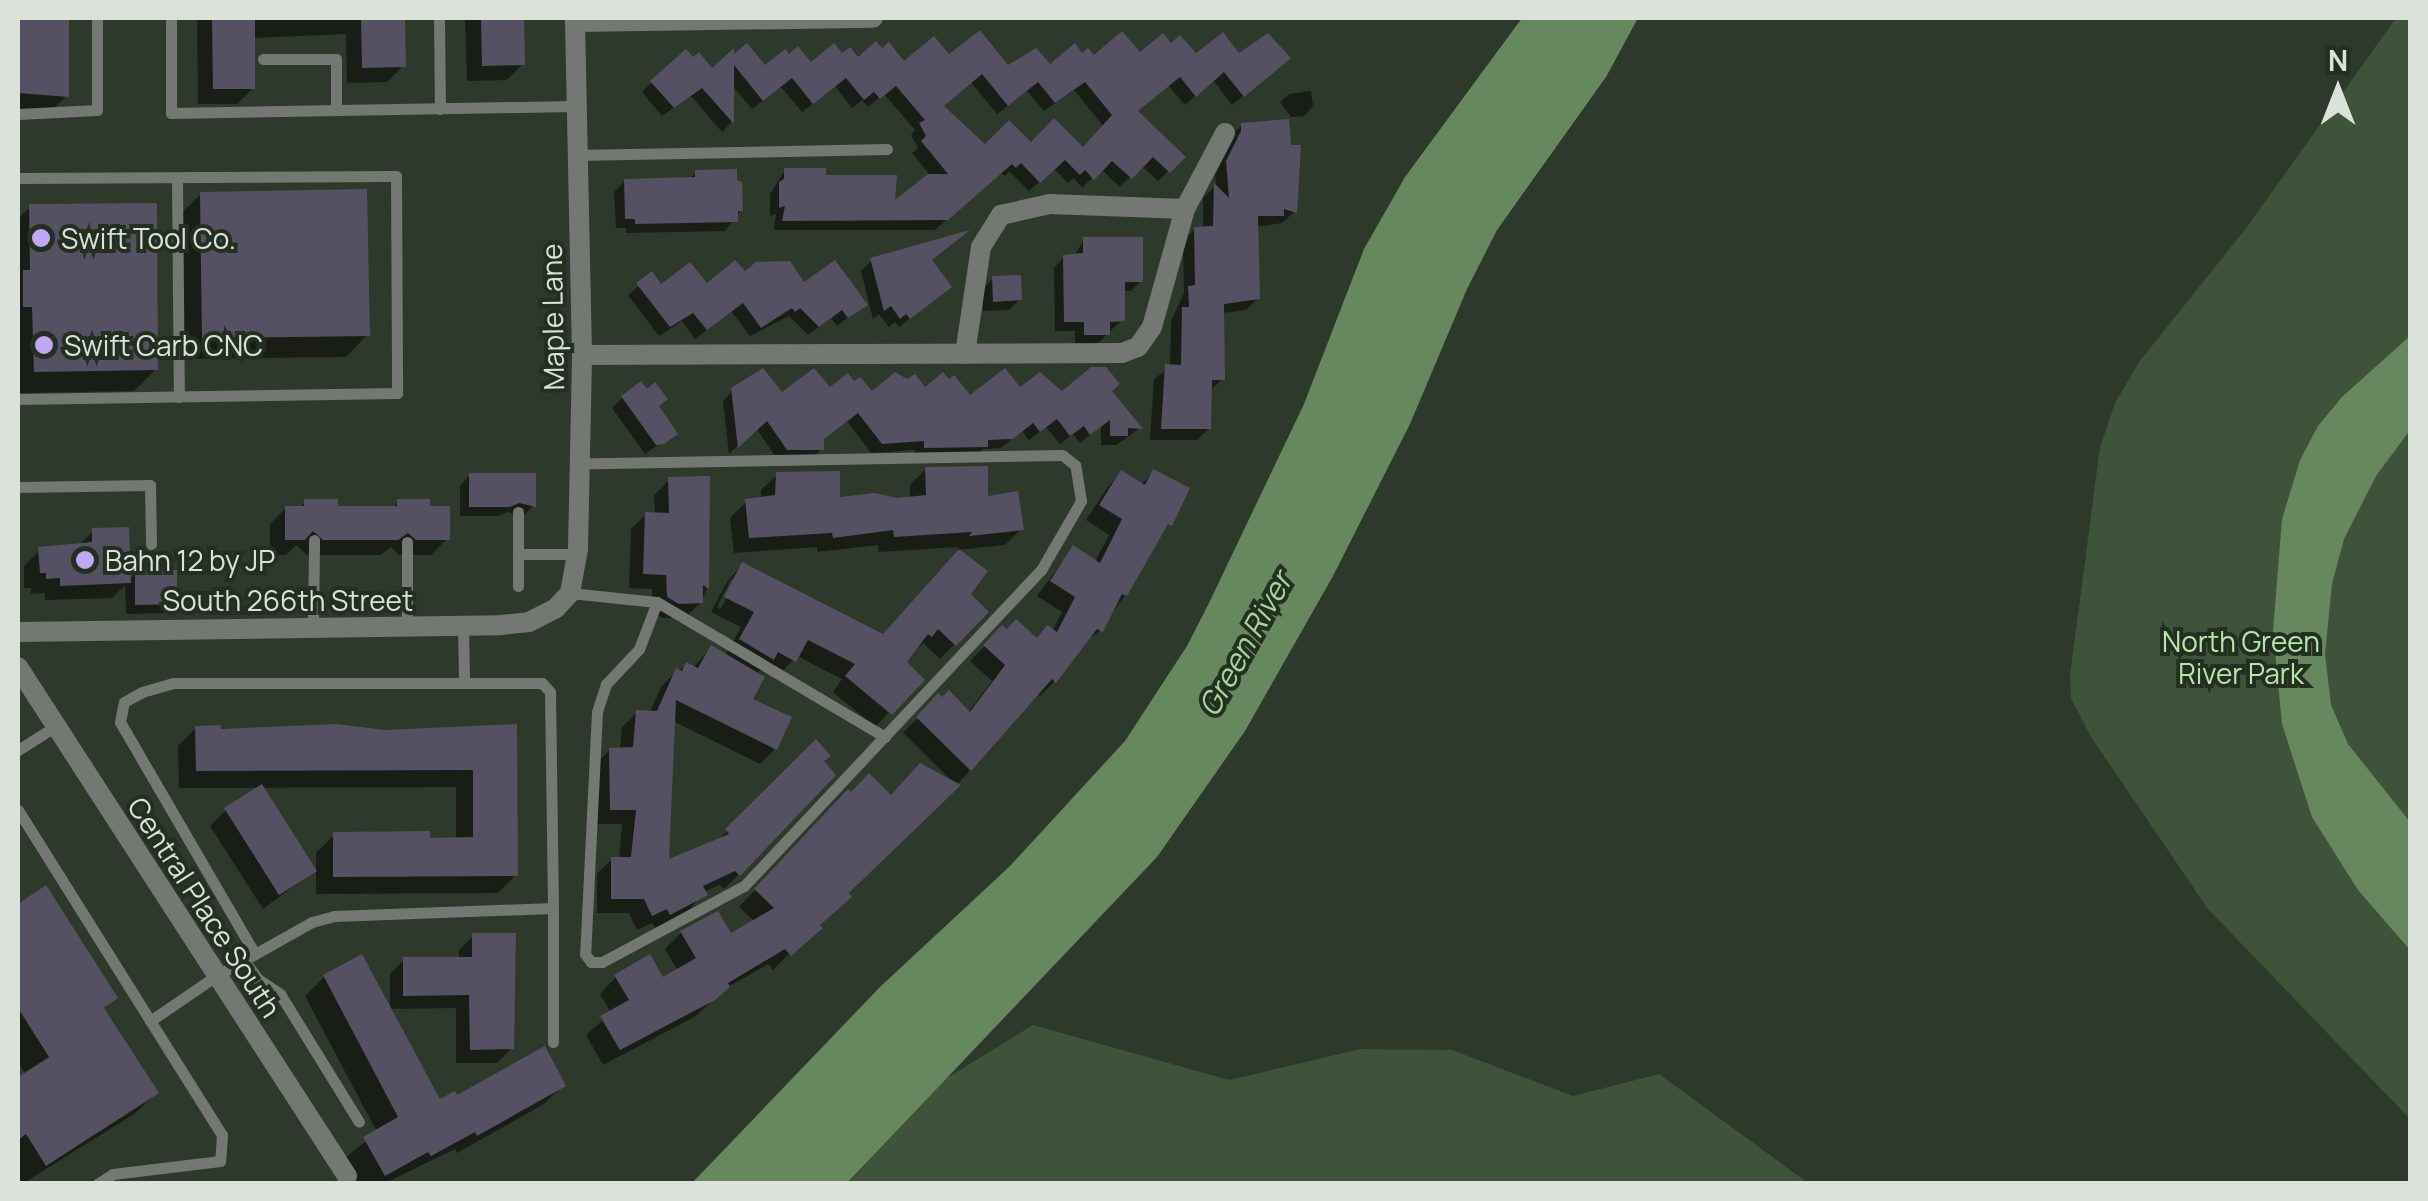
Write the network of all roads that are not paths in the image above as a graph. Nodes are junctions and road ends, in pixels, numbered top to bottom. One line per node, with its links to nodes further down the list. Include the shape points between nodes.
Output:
1 (98, 18): 11 (lane, via 97,110)
2 (171, 18): 10 (lane, via 171,114)
3 (439, 18): 9 (lane)
4 (747, 18): 5 (street); 6 (street)
5 (874, 18)
6 (575, 20): 8 (street, Maple Lane)
7 (263, 60): 10 (lane, via 336,60)
8 (575, 106): 9 (lane); 14 (street, Maple Lane)
9 (440, 108): 10 (lane)
10 (336, 110)
11 (18, 114)
12 (1224, 133): 17 (street)
13 (887, 149): 14 (lane)
14 (576, 154): 19 (street, Maple Lane)
15 (18, 178): 16 (lane)
16 (176, 180): 20 (lane); 20 (lane, via 396,176 397,393)
17 (1185, 209): 18 (street, via 1159,310 1138,347 1122,353); 18 (street, via 1050,204 1001,215 981,248)
18 (965, 354): 19 (street)
19 (582, 355): 22 (street, Maple Lane)
20 (179, 397): 21 (lane)
21 (18, 399)
22 (580, 463): 29 (street, Maple Lane); 40 (lane, via 1062,455 1075,465 1081,500 1041,570)
23 (18, 487): 27 (lane, via 150,486)
24 (518, 512): 28 (lane)
25 (314, 540): 33 (lane)
26 (407, 542): 34 (lane)
27 (151, 544)
28 (518, 554): 29 (lane); 30 (lane)
29 (578, 554): 31 (street, Maple Lane)
30 (518, 586)
31 (563, 600): 32 (lane); 35 (street, South 266th Street, via 529,622)
32 (657, 602): 40 (lane); 40 (lane, via 639,650 606,684 597,712 585,954 591,962 744,886)
33 (314, 626): 34 (street, South 266th Street); 36 (street, South 266th Street)
34 (407, 626): 35 (street, South 266th Street)
35 (463, 626): 38 (lane)
36 (18, 632)
37 (18, 667): 39 (street, Central Place South)
38 (464, 680): 43 (lane, via 542,682 550,692); 44 (lane, via 174,682 124,702 120,722)
39 (56, 726): 41 (lane); 45 (street, Central Place South)
40 (885, 738)
41 (18, 750)
42 (18, 810): 46 (lane)
43 (554, 908): 44 (lane, via 348,914 312,922); 47 (lane)
44 (250, 957): 45 (lane); 48 (lane, via 258,979 280,994)
45 (216, 976): 46 (lane); 49 (street, Central Place South)
46 (150, 1021): 50 (lane, via 222,1135 224,1149 220,1161 113,1174)
47 (554, 1042)
48 (359, 1122)
49 (346, 1176)
50 (97, 1184)

